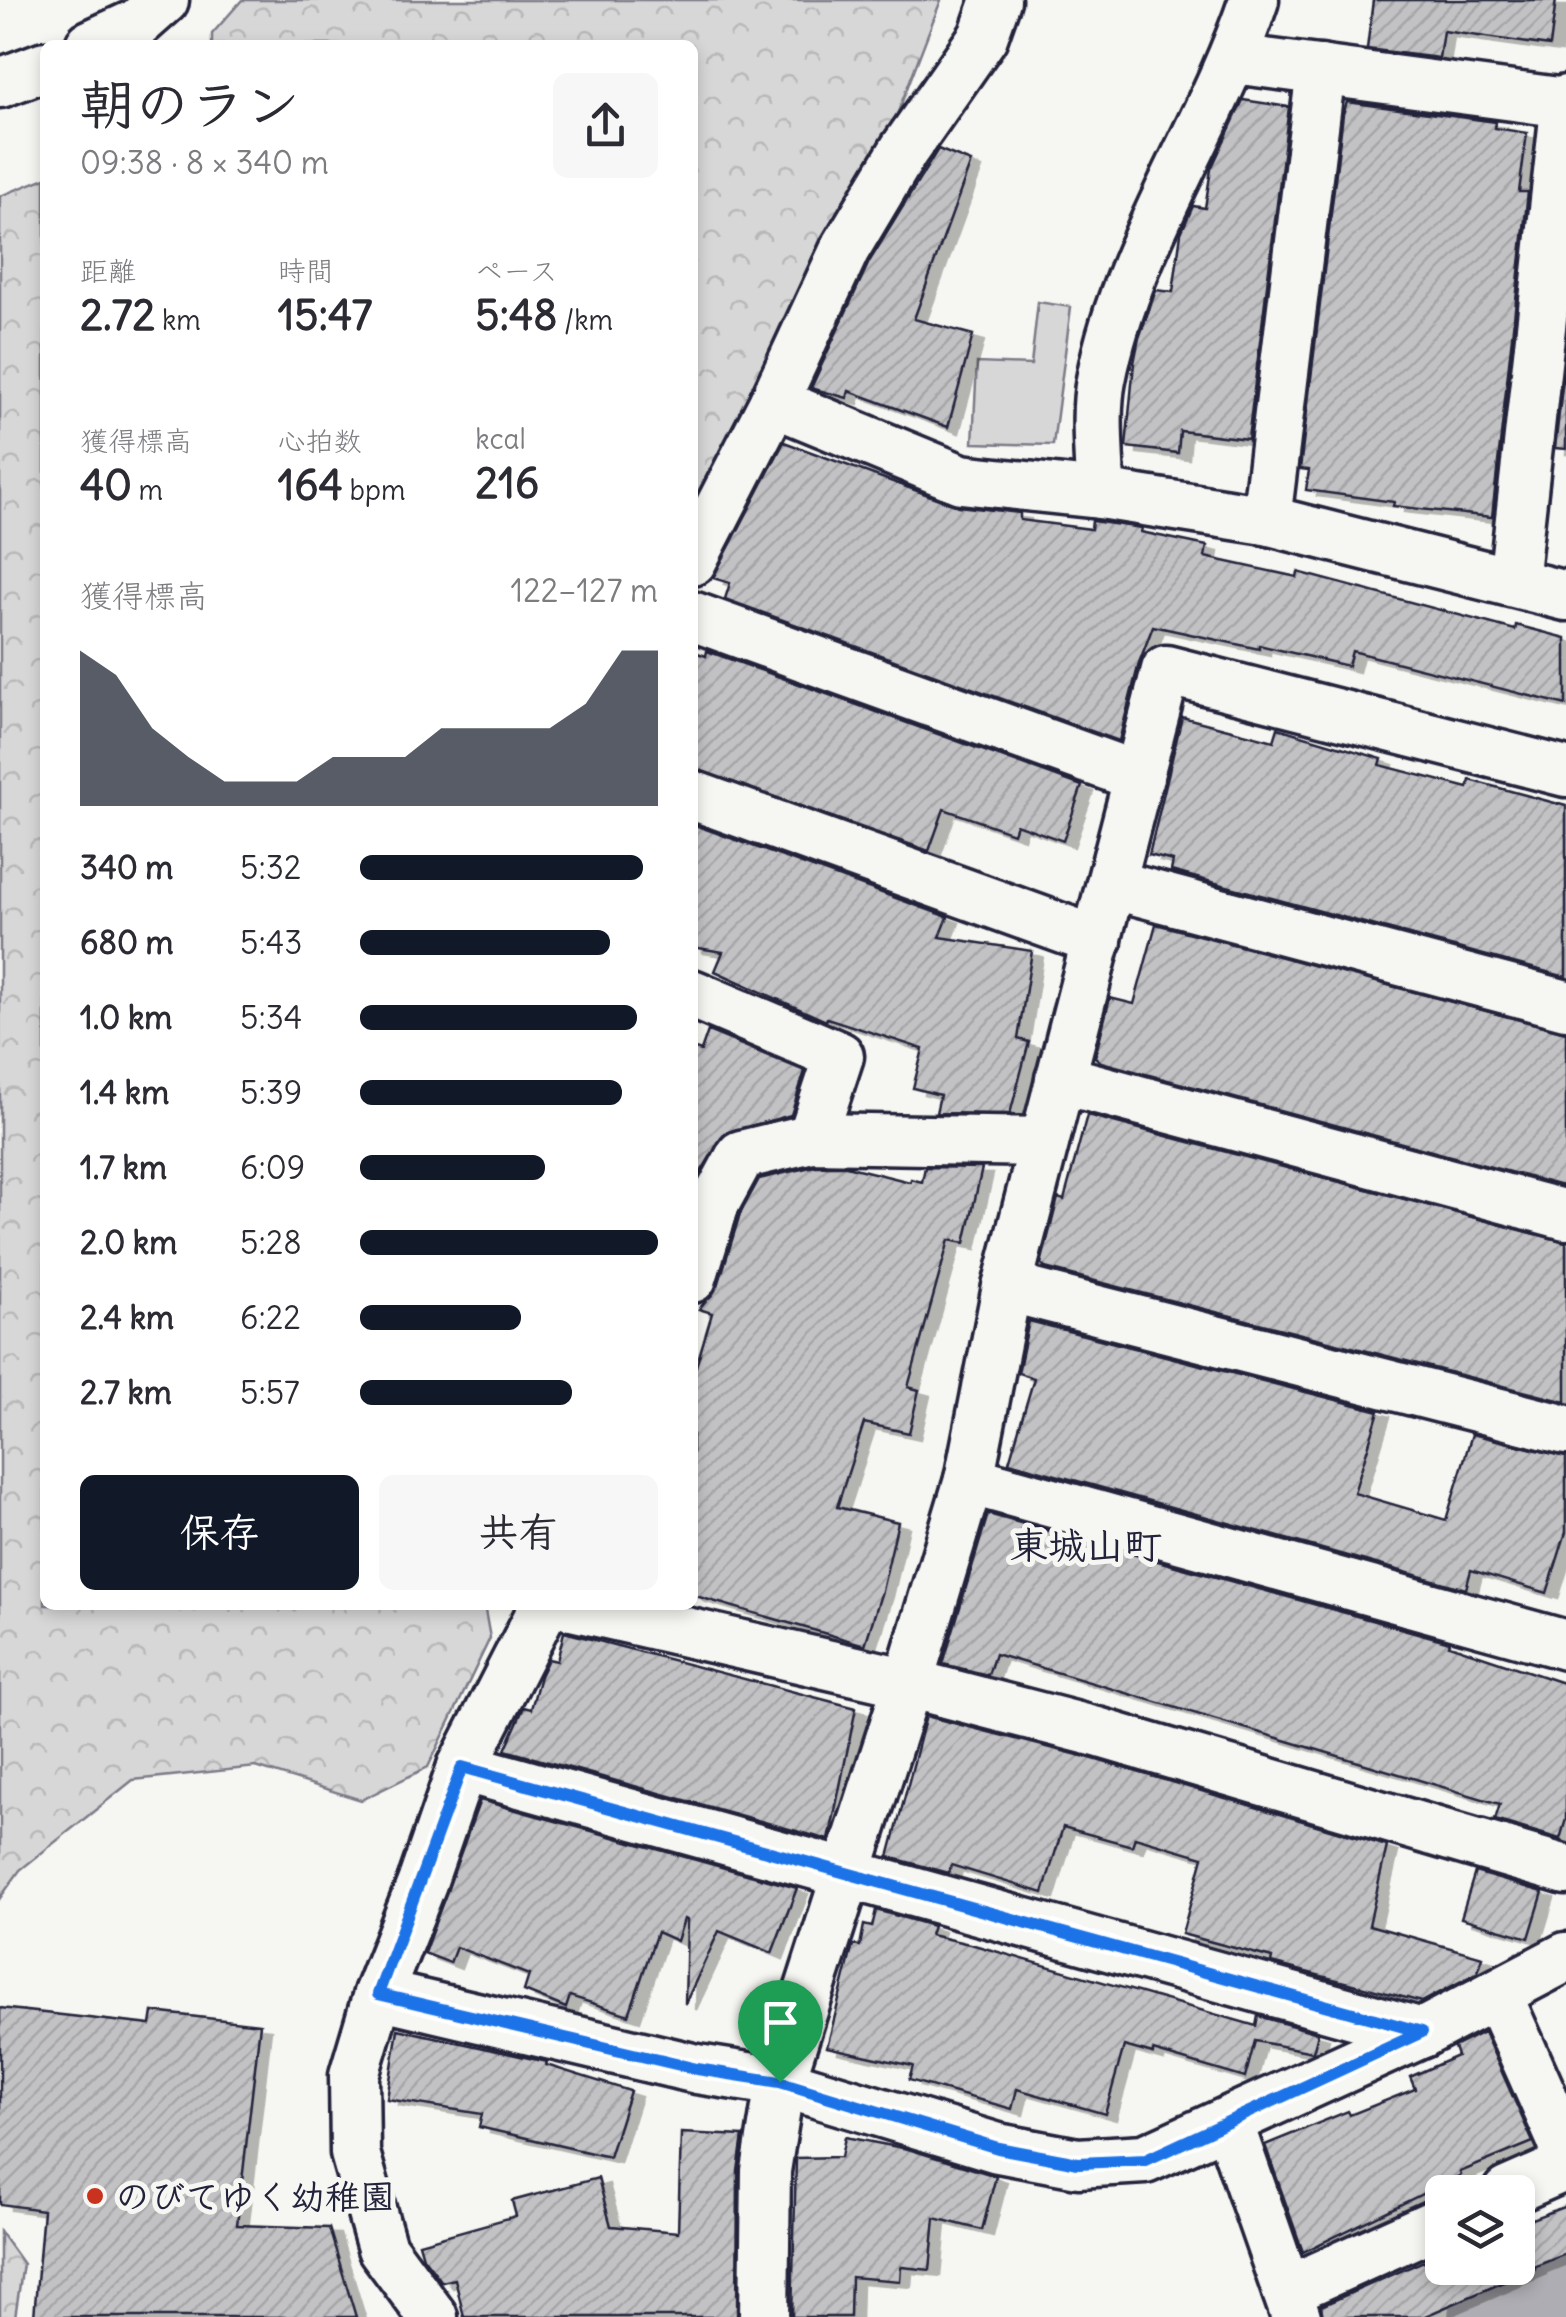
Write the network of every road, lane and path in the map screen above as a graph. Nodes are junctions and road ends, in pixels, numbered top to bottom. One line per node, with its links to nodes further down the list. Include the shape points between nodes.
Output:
1 (164, 0): 4 (street, via 138,23)
2 (996, 0): 10 (street, via 984,37 904,150 845,250)
3 (1254, 0): 5 (street)
4 (101, 40)
5 (1234, 59): 7 (street); 11 (street, via 1119,303 1100,385)
6 (40, 68): 8 (street)
7 (1321, 70): 9 (street); 12 (street)
8 (0, 82)
9 (1566, 102): 14 (street)
10 (774, 402): 11 (street, via 961,479); 13 (street)
11 (1100, 494): 12 (street)
12 (1266, 520): 14 (street)
13 (698, 549)
14 (1513, 582): 15 (street)
15 (1566, 596)
16 (698, 618): 18 (street)
17 (1566, 772): 18 (street, via 1166,670)
18 (1139, 776): 20 (street)
19 (698, 796): 21 (street)
20 (1111, 884): 21 (street); 23 (street)
21 (1097, 941): 24 (street)
22 (698, 997): 25 (street, via 839,1056)
23 (1566, 1005)
24 (1060, 1079): 26 (street); 28 (street)
25 (812, 1138): 26 (street); 27 (street, via 740,1155)
26 (1044, 1142): 30 (street)
27 (704, 1199): 29 (street)
28 (1566, 1215)
29 (698, 1238)
30 (1007, 1287): 31 (street); 32 (street)
31 (1566, 1430)
32 (969, 1480): 35 (street); 36 (street)
33 (542, 1610): 37 (street)
34 (590, 1610): 36 (street)
35 (1566, 1646)
36 (908, 1683): 38 (street); 39 (street)
37 (462, 1767): 39 (street); 41 (street)
38 (1566, 1870)
39 (846, 1876): 43 (street); 44 (street)
40 (1566, 1958): 42 (street)
41 (378, 1994): 44 (street, via 697,2069); 51 (street, via 354,2075 355,2153 382,2248)
42 (1497, 1994): 43 (street); 46 (street)
43 (1422, 2032): 45 (street)
44 (780, 2082): 45 (street, via 998,2148 1078,2163 1146,2160); 52 (street, via 766,2171)
45 (1228, 2122): 50 (street)
46 (1566, 2150)
47 (1566, 2166): 48 (street)
48 (1535, 2180)
49 (1425, 2231): 50 (street)
50 (1291, 2304)
51 (433, 2317)
52 (764, 2317)

